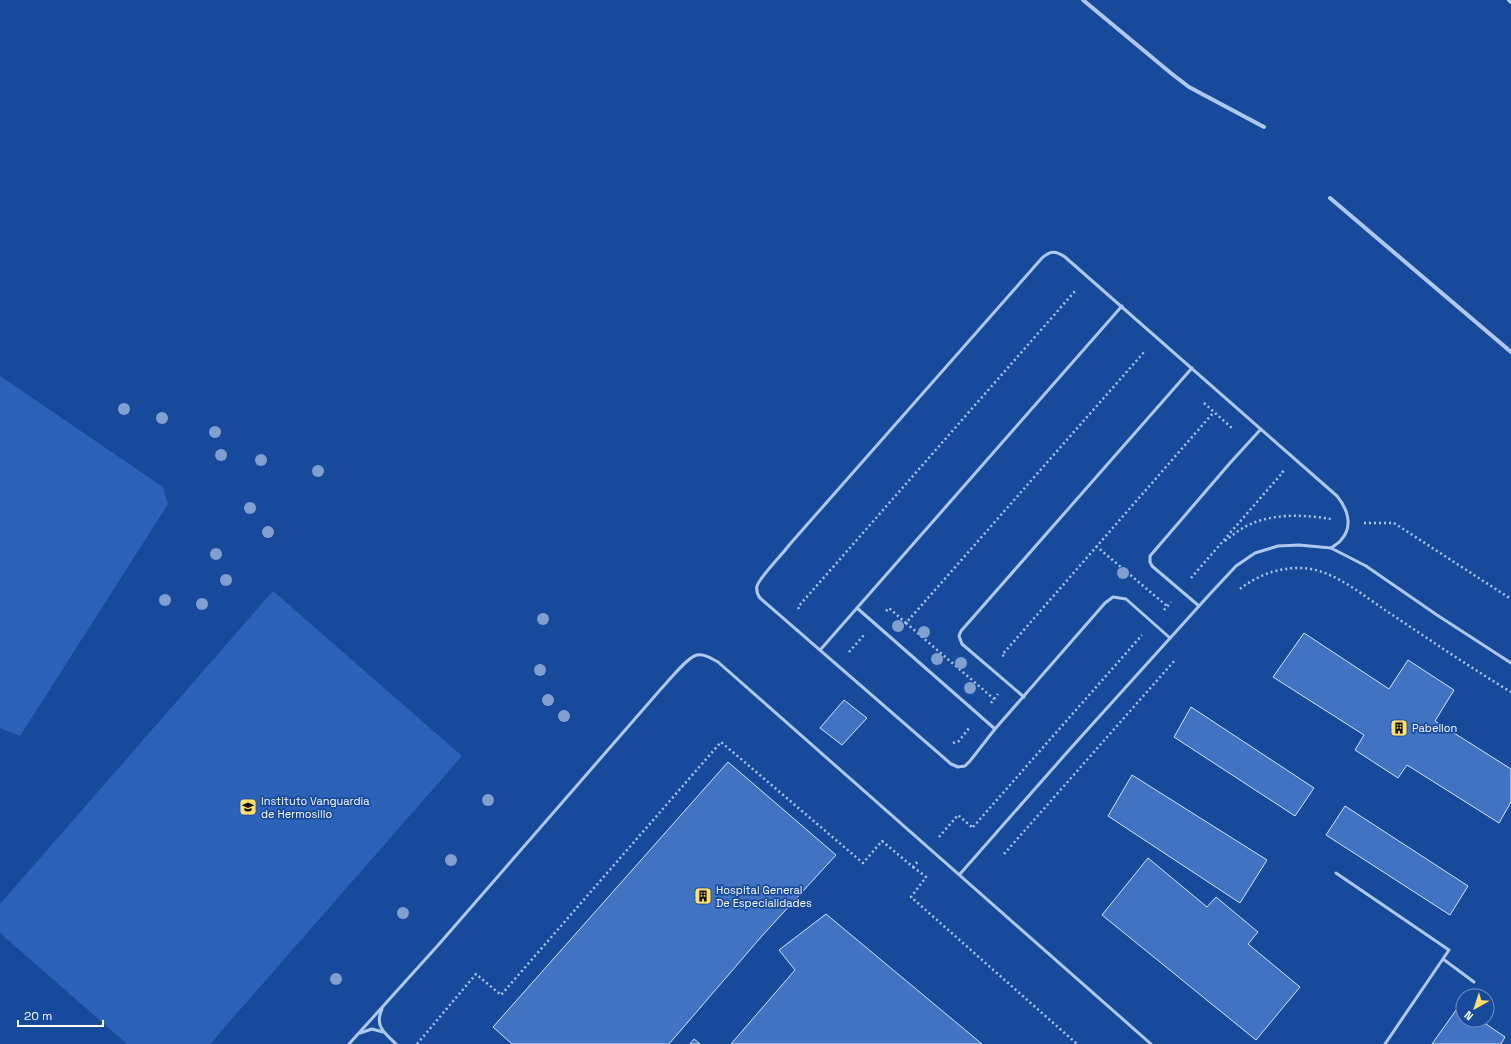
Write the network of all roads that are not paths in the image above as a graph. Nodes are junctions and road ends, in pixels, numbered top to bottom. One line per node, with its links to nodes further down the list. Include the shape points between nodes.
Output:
1 (1083, 0): 4 (street, via 1189,87)
2 (1509, 0): 3 (street)
3 (1511, 2)
4 (1264, 126)
5 (1330, 198): 7 (street)
6 (1122, 306): 8 (lane); 12 (lane); 14 (lane, via 1058,252 1047,253 928,387 760,579 757,587 760,598)
7 (1511, 352)
8 (1192, 368): 9 (lane); 16 (lane, via 961,632 959,636 962,644)
9 (1261, 429): 10 (lane, via 1344,505 1348,521 1347,532 1342,540); 11 (lane, via 1150,556 1152,566)
10 (1331, 548): 11 (lane, via 1278,546 1255,553 1236,566); 15 (lane, via 1366,566)
11 (1199, 606): 13 (lane)
12 (857, 608): 14 (lane); 17 (lane)
13 (1170, 638): 16 (lane, via 1126,599 1113,597); 19 (lane)
14 (821, 649): 17 (lane, via 951,764 965,766)
15 (1511, 663)
16 (1024, 697): 17 (lane)
17 (995, 730)
18 (1336, 873): 20 (lane, via 1449,950)
19 (960, 874): 22 (lane, via 718,662 705,655 695,656 660,690); 27 (lane, via 1030,939)
20 (1443, 959): 21 (lane); 28 (lane)
21 (1474, 982)
22 (384, 1006): 23 (lane, via 379,1021); 24 (lane)
23 (385, 1033): 24 (lane, via 372,1029); 26 (lane)
24 (358, 1034): 25 (lane)
25 (350, 1044)
26 (396, 1044)
27 (1151, 1044)
28 (1385, 1044)

